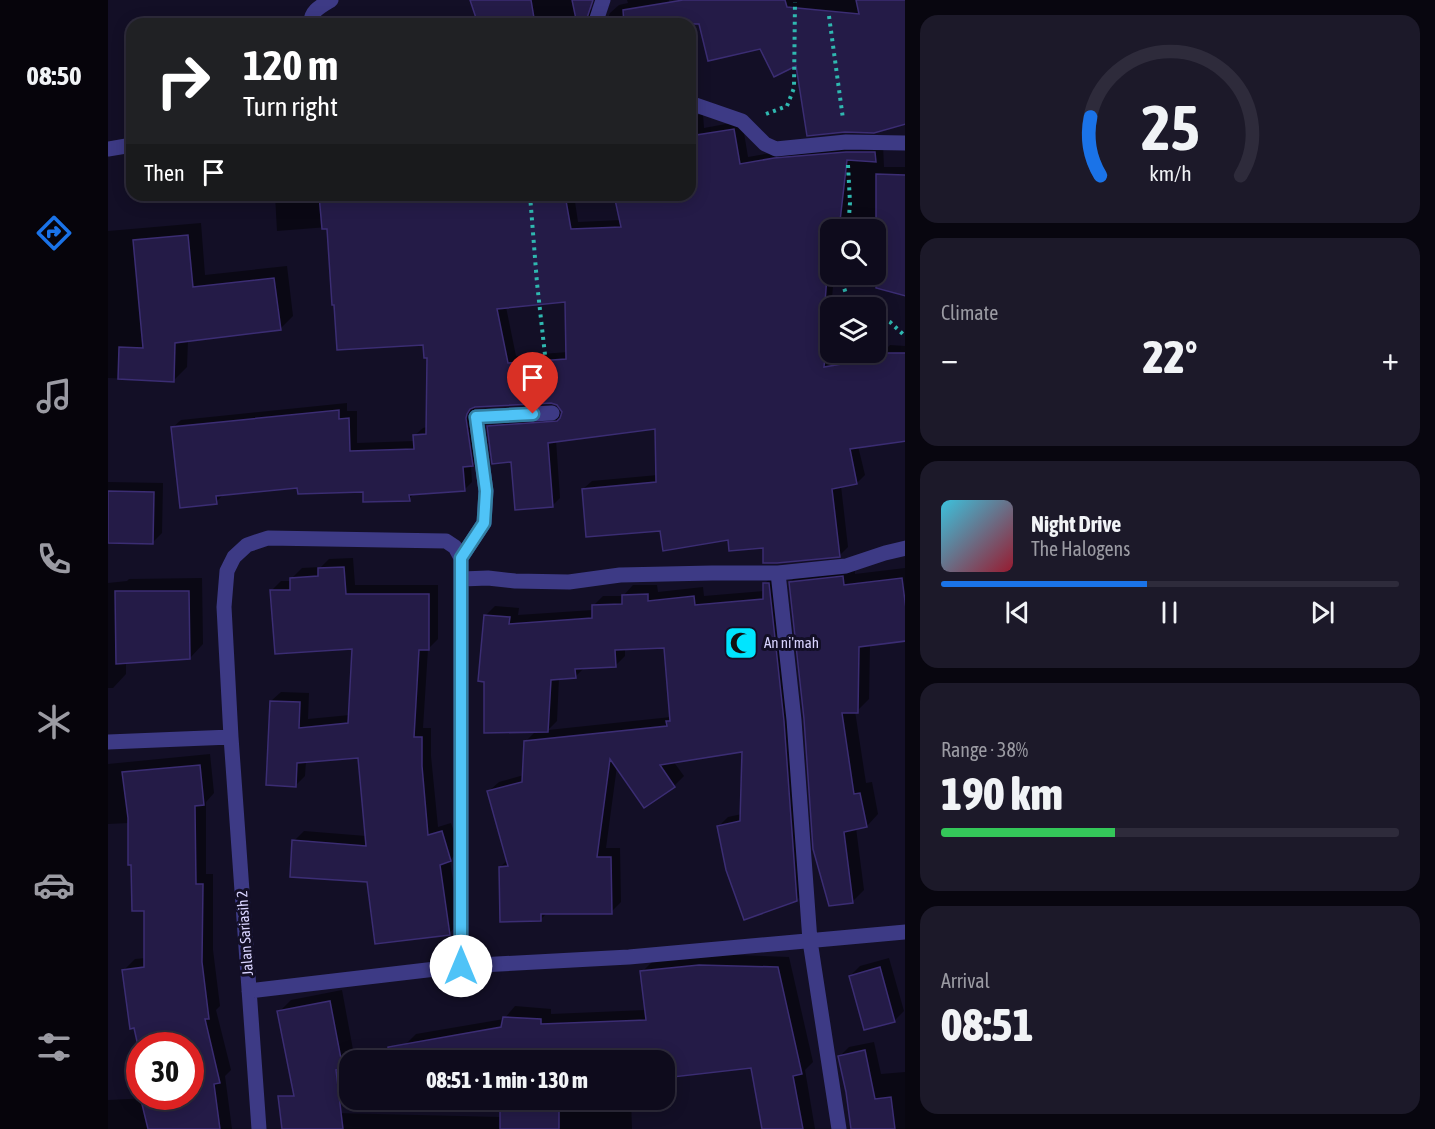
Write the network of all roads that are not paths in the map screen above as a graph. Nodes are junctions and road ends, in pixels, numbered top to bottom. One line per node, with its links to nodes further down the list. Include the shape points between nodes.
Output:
1 (331, 0): 3 (street)
2 (603, 0): 4 (street)
3 (311, 18)
4 (597, 18)
5 (696, 105): 6 (street, via 742,121 765,144 776,149 846,142)
6 (905, 143)
7 (126, 147): 8 (street)
8 (108, 149)
9 (552, 413): 11 (street, via 476,417 486,491 484,523)
10 (905, 548): 12 (street, via 846,566)
11 (461, 558): 13 (street); 14 (street, Jalan Sariasih 2, via 446,541 268,538 247,545 234,556 227,571 224,608)
12 (778, 573): 13 (street, via 620,575 568,582); 17 (street, via 794,720)
13 (462, 579): 18 (street)
14 (231, 737): 15 (street); 19 (street, Jalan Sariasih 2)
15 (108, 742)
16 (905, 932): 17 (street)
17 (810, 941): 18 (street, via 629,957); 21 (street)
18 (461, 966): 19 (street)
19 (249, 991): 20 (street, Jalan Sariasih 2)
20 (259, 1129)
21 (839, 1129)

